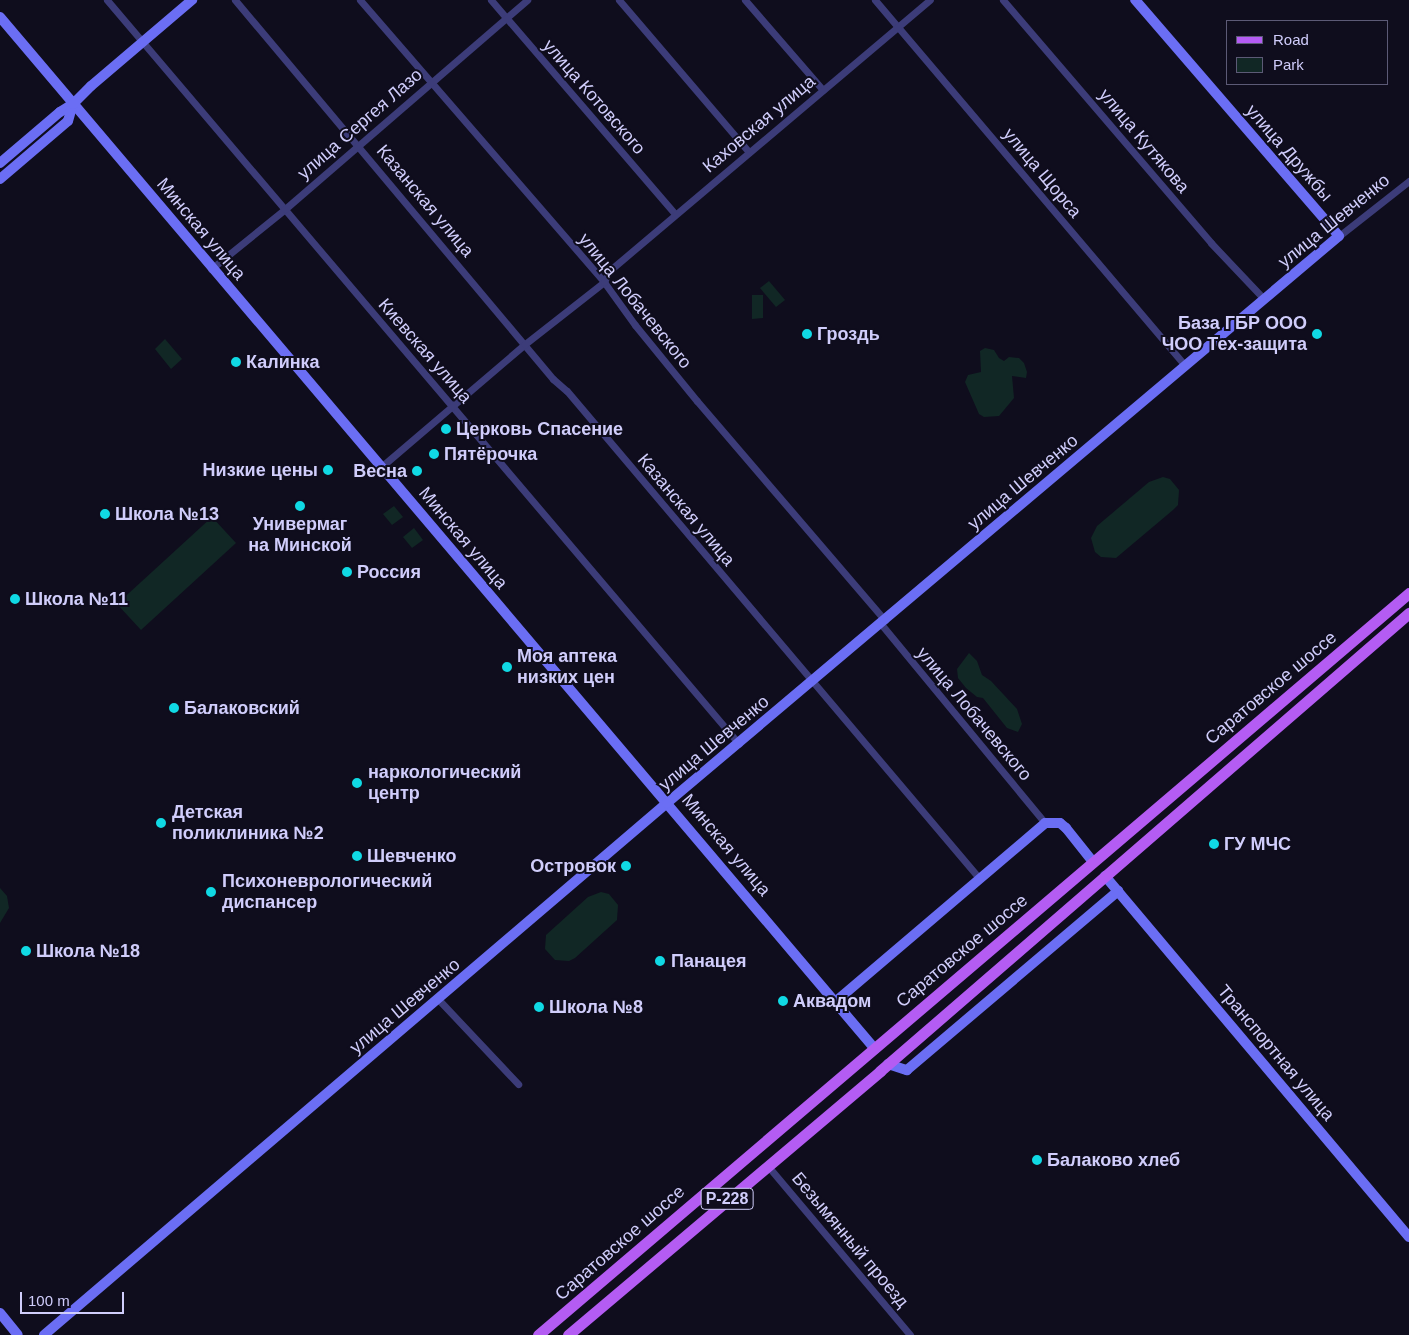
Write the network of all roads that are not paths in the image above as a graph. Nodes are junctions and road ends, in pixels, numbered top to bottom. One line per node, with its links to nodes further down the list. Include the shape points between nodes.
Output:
1 (107, 0): 16 (street, Киевская улица)
2 (192, 0): 16 (main road)
3 (235, 0): 20 (street, Казанская улица)
4 (360, 0): 17 (street, улица Лобачевского)
5 (491, 0): 14 (street, улица Котовского)
6 (527, 0): 14 (street, улица Сергея Лазо)
7 (619, 0): 21 (street)
8 (745, 0): 18 (street)
9 (875, 0): 15 (street, улица Щорса)
10 (930, 0): 15 (street, Каховская улица)
11 (1003, 0): 32 (street, улица Кутякова, via 1211,243)
12 (1135, 0): 27 (main road, улица Дружбы)
13 (0, 17): 19 (main road, Минская улица)
14 (506, 18): 17 (street, улица Сергея Лазо); 26 (street, улица Котовского)
15 (897, 26): 18 (street, Каховская улица); 34 (street, улица Щорса)
16 (142, 42): 19 (main road); 25 (street, Киевская улица)
17 (430, 83): 20 (street, улица Сергея Лазо); 30 (street, улица Лобачевского)
18 (823, 90): 21 (street, Каховская улица)
19 (73, 104): 22 (main road); 23 (main road, via 68,121); 28 (main road, Минская улица)
20 (359, 145): 25 (street, улица Сергея Лазо); 33 (street, Казанская улица)
21 (749, 152): 26 (street, Каховская улица)
22 (0, 163)
23 (0, 179)
24 (1409, 181): 27 (street, улица Шевченко)
25 (285, 209): 28 (street, улица Сергея Лазо); 35 (street, Киевская улица)
26 (675, 214): 29 (street, Каховская улица)
27 (1339, 236): 32 (main road, улица Шевченко)
28 (211, 269): 36 (main road, Минская улица)
29 (609, 271): 30 (street); 31 (street, Каховская улица)
30 (595, 273): 31 (street, улица Лобачевского)
31 (604, 282): 33 (street, Каховская улица); 39 (street, улица Лобачевского, via 697,402)
32 (1264, 299): 34 (main road, улица Шевченко)
33 (525, 344): 35 (street, Каховская улица); 40 (street, Казанская улица)
34 (1185, 365): 39 (main road, улица Шевченко)
35 (453, 406): 36 (street, Каховская улица); 41 (street, Киевская улица)
36 (381, 467): 42 (main road, Минская улица)
37 (1409, 593): 44 (main road, Саратовское шоссе)
38 (1409, 613): 45 (main road, Саратовское шоссе)
39 (883, 622): 40 (main road, улица Шевченко); 43 (street, улица Лобачевского)
40 (812, 682): 41 (main road, улица Шевченко); 46 (street, Казанская улица)
41 (739, 744): 42 (main road, улица Шевченко)
42 (667, 803): 48 (main road, улица Шевченко); 49 (main road, Минская улица)
43 (1045, 823): 44 (main road, via 1060,823); 46 (main road)
44 (1094, 862): 45 (main road); 50 (main road, Саратовское шоссе)
45 (1105, 876): 47 (main road, Транспортная улица); 51 (main road, Саратовское шоссе)
46 (980, 878): 49 (main road)
47 (1118, 891): 51 (main road, Минская улица, via 907,1070); 54 (main road, Транспортная улица)
48 (438, 998): 52 (street); 57 (main road, улица Шевченко)
49 (835, 1002): 50 (main road, Минская улица)
50 (874, 1049): 51 (main road, Минская улица); 58 (main road, Саратовское шоссе)
51 (888, 1064): 53 (main road, Саратовское шоссе / Р-228)
52 (518, 1084)
53 (767, 1165): 59 (main road, Саратовское шоссе / Р-228); 60 (street, Безымянный проезд)
54 (1409, 1236)
55 (0, 1313): 56 (main road)
56 (18, 1335)
57 (44, 1335)
58 (538, 1335)
59 (568, 1335)
60 (910, 1335)

